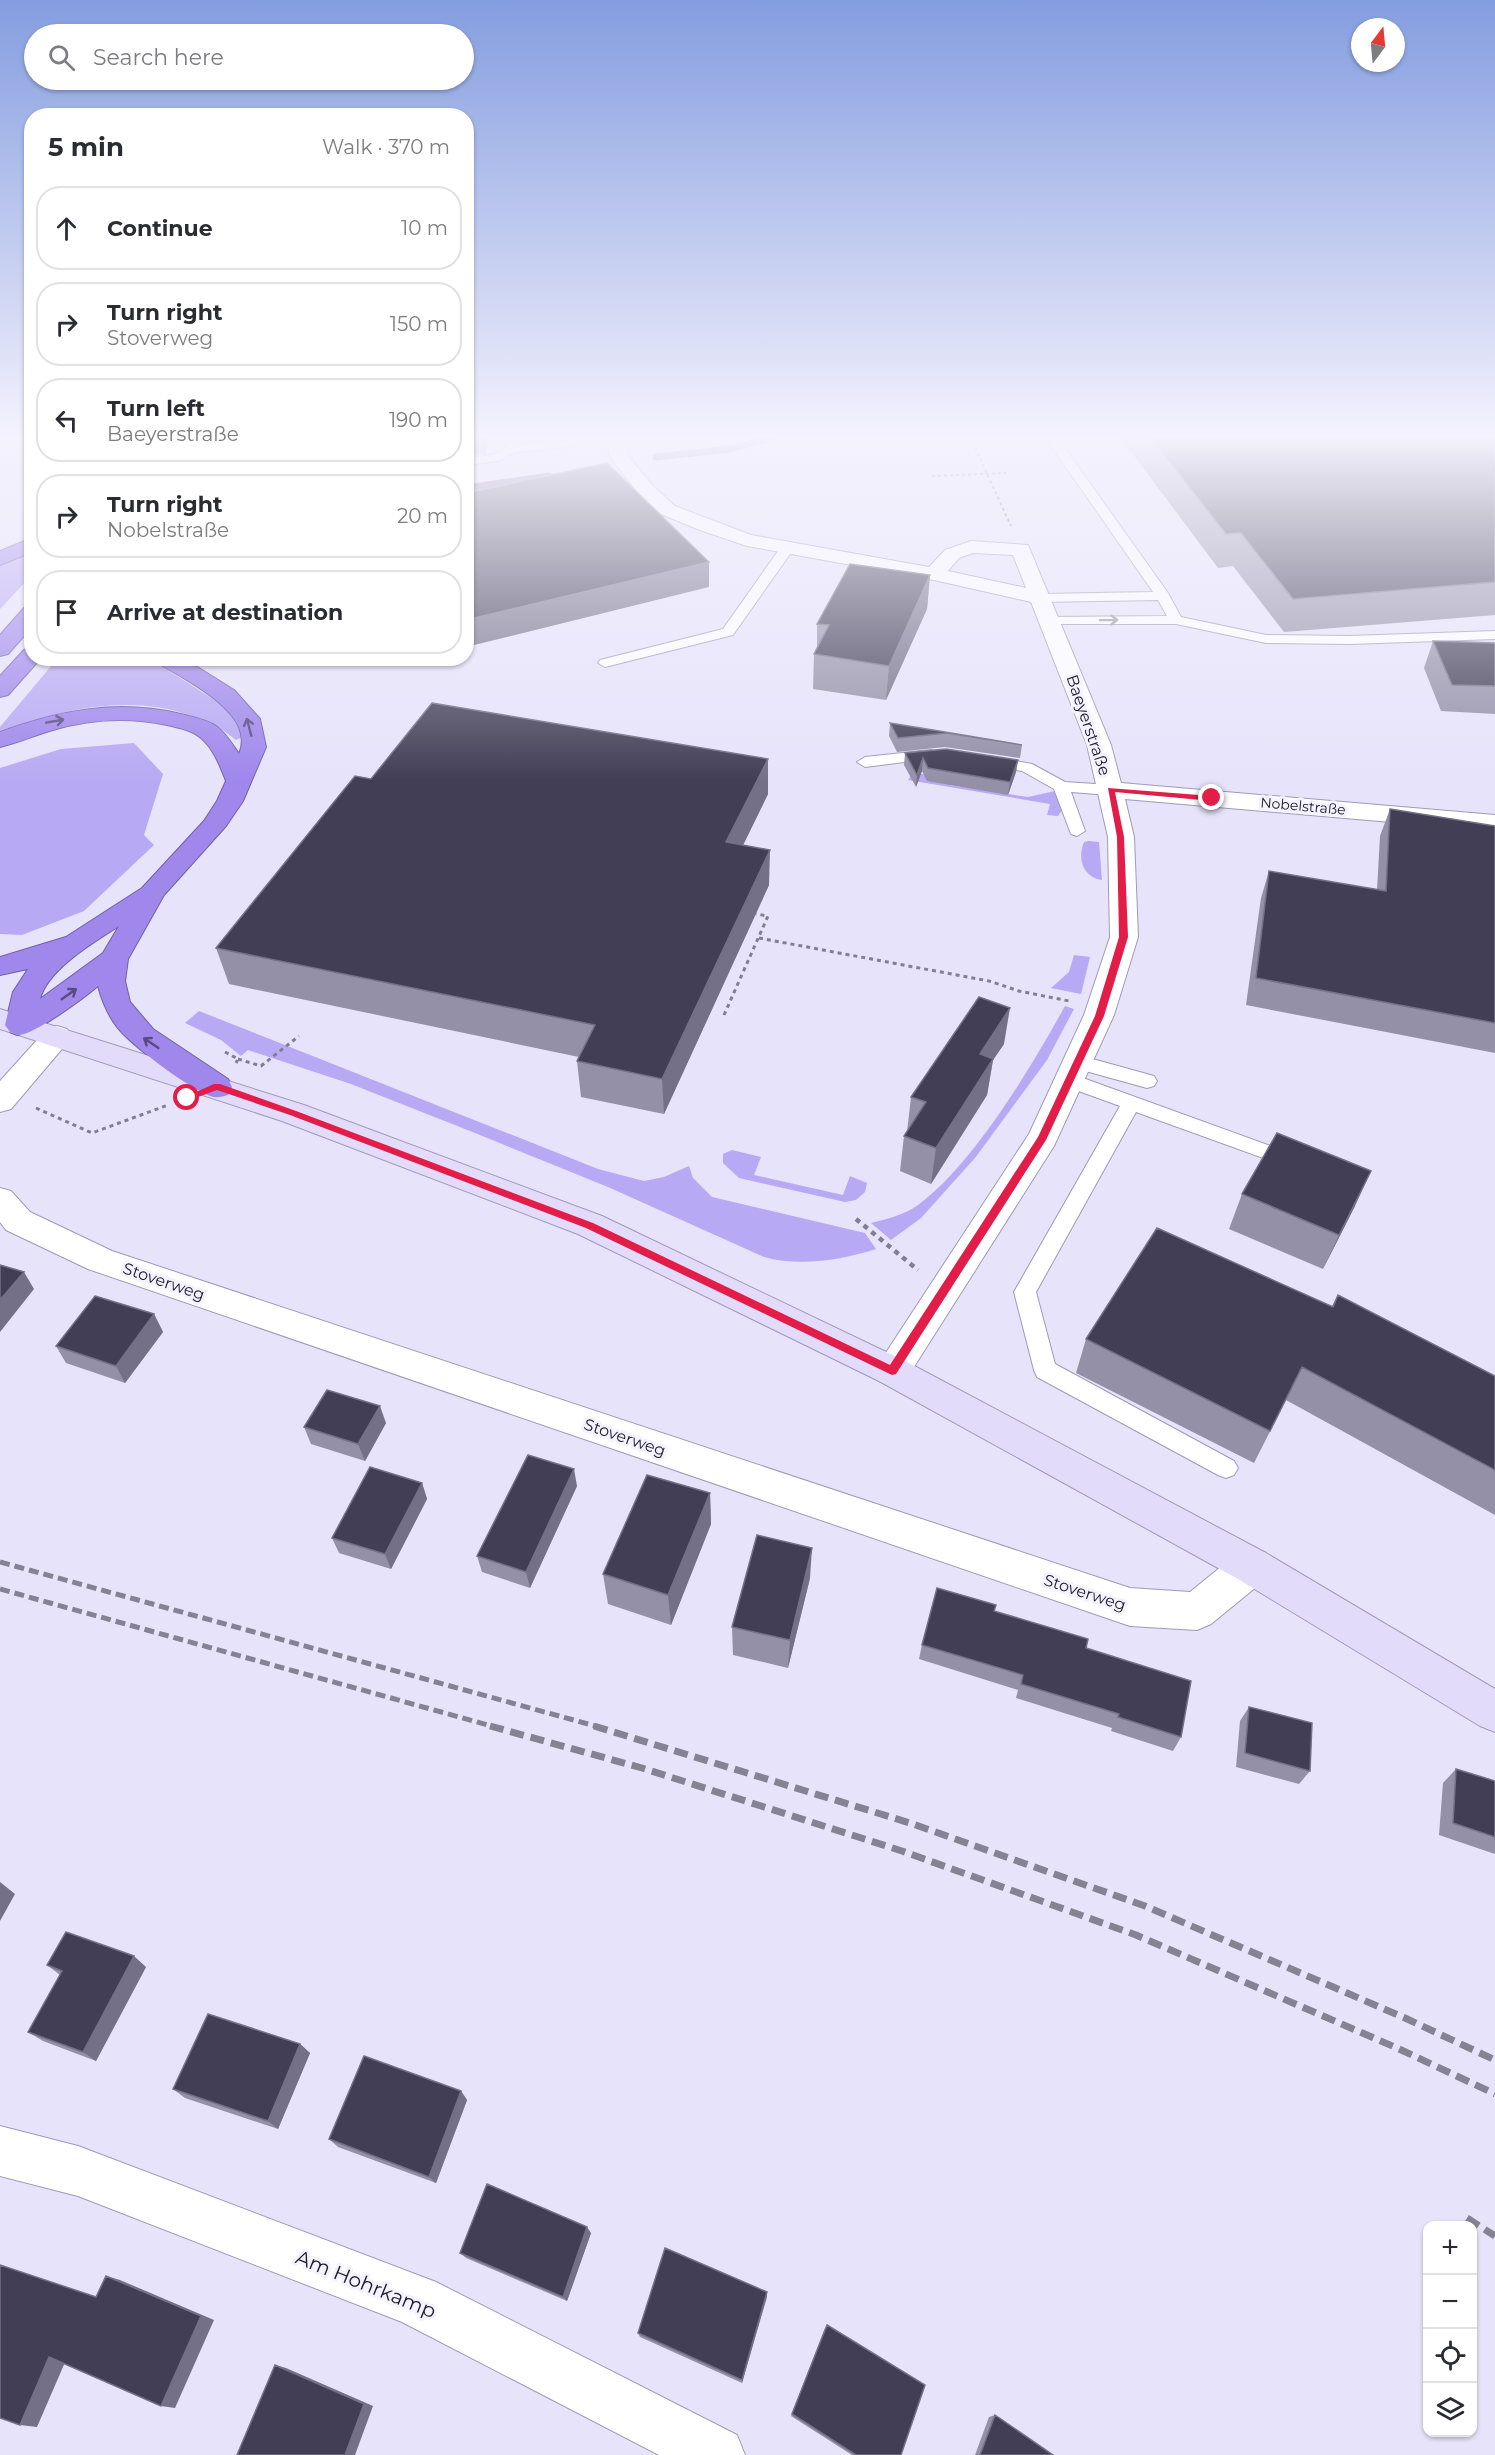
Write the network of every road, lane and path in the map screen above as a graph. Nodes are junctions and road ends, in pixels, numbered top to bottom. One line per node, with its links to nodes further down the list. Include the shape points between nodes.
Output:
1 (15, 552): 7 (highway)
2 (785, 552): 16 (lane, via 728,632)
3 (813, 552): 8 (street)
4 (959, 552): 8 (street)
5 (1022, 552): 10 (street, Baeyerstraße)
6 (1131, 552): 9 (lane)
7 (0, 558)
8 (934, 574): 10 (street)
9 (1162, 596): 10 (lane); 11 (lane)
10 (1040, 598): 12 (street, Baeyerstraße)
11 (1176, 620): 12 (lane, one-way to 11); 14 (lane, via 1266,639)
12 (1050, 621): 26 (street, Baeyerstraße, via 1100,745)
13 (24, 622): 15 (highway)
14 (1495, 635)
15 (0, 649)
16 (604, 663)
17 (24, 664): 19 (highway)
18 (179, 666): 24 (highway, one-way to 18, via 254,747 248,719 226,695)
19 (0, 690)
20 (0, 740): 24 (highway, one-way to 24, via 43,724 111,711 161,716 205,729 225,749)
21 (945, 754): 23 (lane)
22 (968, 758): 25 (lane, via 1026,767)
23 (864, 762)
24 (239, 782): 29 (highway, via 213,826)
25 (1061, 786): 26 (lane); 28 (lane)
26 (1110, 790): 27 (street, Nobelstraße); 41 (street, Baeyerstraße, via 1121,837 1124,937 1099,1016)
27 (1495, 823)
28 (1077, 831)
29 (153, 891): 31 (highway); 33 (highway)
30 (756, 914): 32 (path, via 768,916)
31 (83, 938): 34 (highway); 37 (highway, via 29,987)
32 (759, 938): 35 (path, via 989,981); 36 (path)
33 (114, 959): 37 (highway, one-way to 33, via 68,995); 43 (highway, one-way to 33, via 137,1034 115,1003 111,968)
34 (0, 966)
35 (1072, 1001)
36 (724, 1016)
37 (10, 1022): 38 (street)
38 (57, 1036): 43 (street); 44 (street)
39 (299, 1036): 40 (path, via 261,1066)
40 (238, 1059)
41 (1074, 1071): 42 (lane); 45 (lane); 49 (street, Baeyerstraße, via 1042,1138)
42 (1147, 1081)
43 (217, 1087): 44 (path, via 92,1133); 50 (street, via 590,1225)
44 (3, 1097)
45 (1131, 1103): 46 (lane); 51 (lane, via 1025,1292 1045,1370)
46 (1306, 1167)
47 (0, 1200): 52 (street, Stoverweg, via 18,1221 100,1260 1130,1607 1197,1611)
48 (856, 1219): 49 (path)
49 (944, 1290): 50 (street, Baeyerstraße)
50 (892, 1371): 52 (street)
51 (1226, 1468)
52 (1252, 1566): 53 (street)
53 (1495, 1712)
54 (0, 2151): 55 (street, Am Hohrkamp, via 78,2171 417,2301)
55 (717, 2455)

